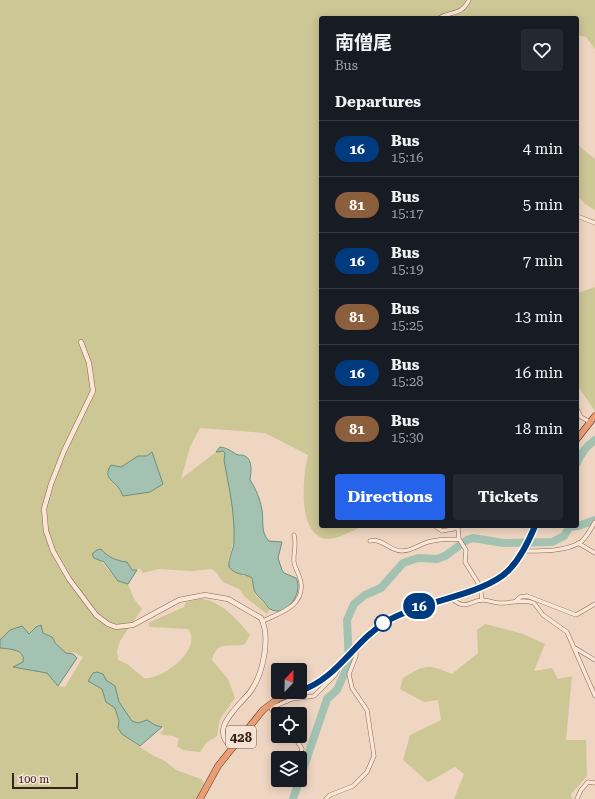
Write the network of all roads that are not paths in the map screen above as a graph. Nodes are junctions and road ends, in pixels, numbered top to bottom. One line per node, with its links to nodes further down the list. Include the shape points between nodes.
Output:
1 (469, 0): 2 (street, via 461,11)
2 (443, 16)
3 (579, 217): 4 (street)
4 (595, 224)
5 (82, 342): 26 (street, via 89,363 93,391 64,451 44,509 46,531 53,551 69,579 96,614 116,627 132,625 179,600 204,595 228,599 257,614)
6 (579, 412): 8 (street)
7 (595, 416): 8 (highway)
8 (590, 422): 9 (highway)
9 (579, 436)
10 (595, 522): 18 (street)
11 (438, 528): 12 (street, via 442,531)
12 (455, 528)
13 (459, 528): 16 (street)
14 (534, 528): 19 (highway, 428)
15 (294, 534): 26 (street, via 294,564 300,577 301,590 291,607)
16 (459, 539): 17 (street, via 430,541 413,549 401,551 394,550 380,540); 21 (street, via 466,550 465,562)
17 (370, 541)
18 (578, 543): 19 (street, via 560,548); 20 (street)
19 (524, 548): 21 (highway, 428, via 503,575)
20 (595, 553)
21 (480, 586): 22 (highway, 428); 23 (street)
22 (450, 596): 23 (street, via 463,605); 28 (highway, 428, via 411,609 389,620 370,632)
23 (482, 600): 24 (street, via 499,604)
24 (516, 601): 25 (street, via 527,596 576,615); 27 (street, via 534,603 543,615 567,632)
25 (595, 604)
26 (263, 621): 35 (street, via 266,646 256,683 224,726 223,736)
27 (574, 647): 29 (street); 32 (street)
28 (355, 649): 30 (highway, 428); 38 (street, via 356,656 349,674 352,688 366,710 374,756 367,772 353,786)
29 (595, 660)
30 (340, 664): 31 (highway, 428, via 321,682); 34 (street, via 335,675 314,696)
31 (307, 688)
32 (595, 696)
33 (278, 699): 34 (highway, 428)
34 (270, 706): 35 (highway, 428, via 257,717)
35 (232, 748): 37 (highway, 428)
36 (595, 783): 39 (street, via 588,782)
37 (200, 799)
38 (326, 799)
39 (577, 799)

